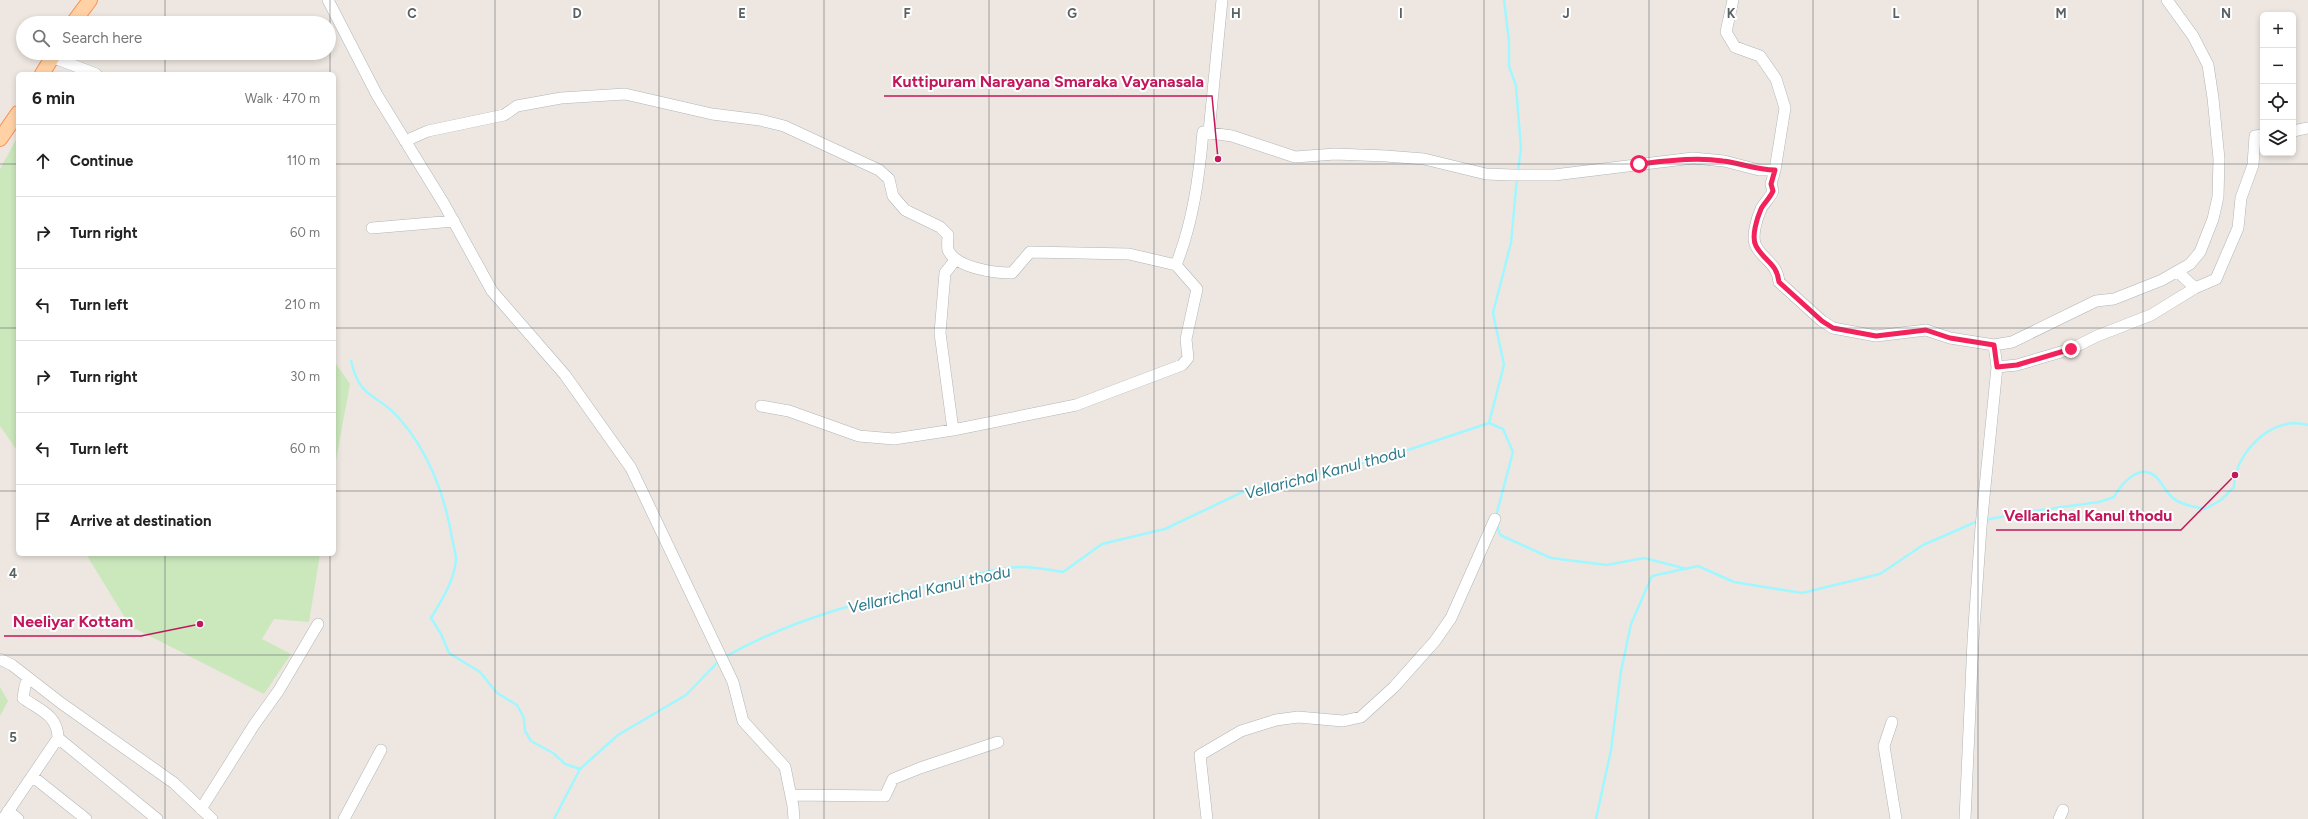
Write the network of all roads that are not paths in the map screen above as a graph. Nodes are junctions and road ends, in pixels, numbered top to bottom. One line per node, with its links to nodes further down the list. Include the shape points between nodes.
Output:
1 (90, 0): 6 (main road)
2 (328, 0): 17 (street, via 377,96)
3 (1222, 0): 14 (street)
4 (1733, 0): 18 (street, via 1726,32 1735,47 1760,56 1776,79 1785,108)
5 (2167, 0): 23 (street, via 2193,36 2208,65 2219,159 2218,197 2207,238 2190,264)
6 (79, 16)
7 (51, 60): 9 (main road)
8 (65, 60): 10 (street)
9 (43, 72)
10 (92, 72)
11 (16, 116): 16 (main road)
12 (2308, 128): 13 (street)
13 (2296, 131)
14 (1209, 132): 18 (street, via 1232,136 1295,158 1335,154 1394,156 1424,159 1486,174 1562,174 1693,158 1724,161 1759,170); 22 (street, via 1203,132 1199,178 1192,216)
15 (2260, 135): 24 (street, via 2255,136 2250,172 2241,198 2238,228 2224,263 2216,279)
16 (0, 139)
17 (404, 139): 19 (street); 21 (street, via 428,131 504,115 517,106 561,98 625,94 712,114 760,120 801,133 880,170 889,179 893,196 905,210 940,227 948,235 948,250)
18 (1775, 170): 25 (street, via 1771,184 1773,191 1770,199 1761,208 1755,228 1756,245 1778,271 1779,282 1822,321 1833,328 1876,336 1926,330 1950,338)
19 (454, 222): 20 (street); 38 (street, via 492,291 565,375 631,468 733,682 743,721 785,767)
20 (372, 228)
21 (956, 259): 22 (street, via 996,273 1012,273 1030,252 1129,254); 28 (street, via 945,273 940,333)
22 (1176, 265): 28 (street, via 1196,289 1186,338 1188,358 1182,365 1076,405)
23 (2178, 272): 24 (street); 25 (street, via 2114,299 2096,301 2012,342)
24 (2195, 288): 26 (street, via 2151,315 2071,349 2017,365)
25 (1994, 345): 26 (street)
26 (1997, 367): 48 (street, via 1981,527)
27 (761, 406): 28 (street, via 788,411 859,436 894,438)
28 (953, 430)
29 (1495, 519): 46 (street, via 1451,618 1435,641 1394,687 1361,717 1343,721 1298,717 1276,720 1241,731 1200,755)
30 (318, 624): 40 (street, via 279,690 254,725)
31 (0, 659): 32 (street)
32 (28, 678): 34 (street, via 23,698 53,718 58,728); 40 (street, via 174,783)
33 (1892, 722): 47 (street, via 1884,746)
34 (58, 738): 37 (street); 43 (street)
35 (998, 742): 38 (street, via 893,779 885,796)
36 (381, 750): 44 (street)
37 (32, 776): 39 (street); 42 (street)
38 (791, 794): 45 (street)
39 (5, 815): 41 (street)
40 (207, 816)
41 (18, 819)
42 (86, 819)
43 (157, 819)
44 (344, 819)
45 (794, 819)
46 (1207, 819)
47 (1896, 819)
48 (1965, 819)

